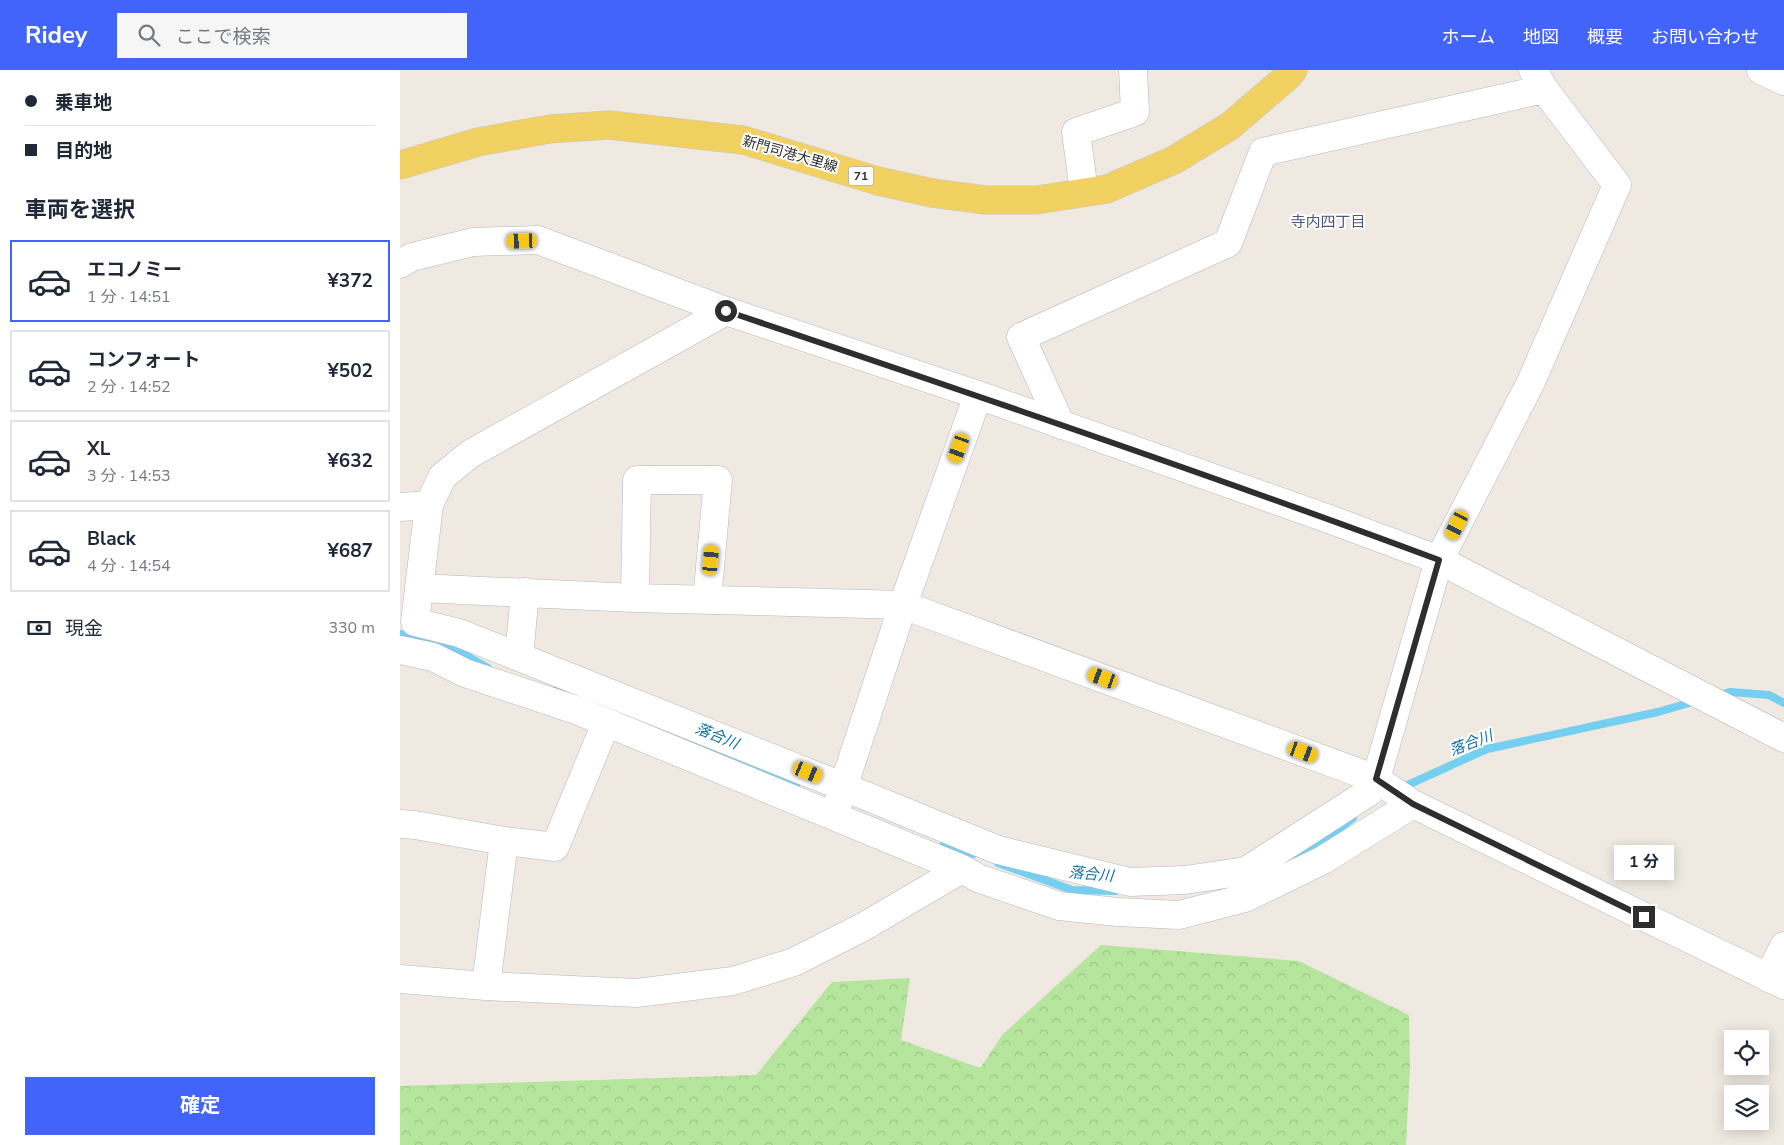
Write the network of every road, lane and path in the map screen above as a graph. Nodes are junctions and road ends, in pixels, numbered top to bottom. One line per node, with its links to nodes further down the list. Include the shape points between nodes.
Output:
1 (1133, 70): 7 (street, via 1135,112 1076,132)
2 (1293, 70): 7 (main road, 新門司港大里線 / 71, via 1230,126 1174,160 1107,189)
3 (1761, 70): 5 (street)
4 (1538, 80): 11 (street, via 1263,152 1228,243 1021,337); 14 (street, via 1617,185 1530,384)
5 (1784, 81)
6 (400, 165): 7 (main road, 新門司港大里線 / 71, via 478,142 550,129 609,125 743,140 878,181 932,193 985,200 1037,200)
7 (1084, 192)
8 (400, 264): 9 (street, via 412,257 473,242 538,240)
9 (726, 311): 10 (street); 12 (street, via 470,454 442,477)
10 (978, 395): 11 (street); 19 (street)
11 (1061, 424): 14 (street)
12 (429, 505): 13 (street); 15 (street)
13 (400, 508)
14 (1439, 560): 23 (street); 24 (street)
15 (419, 588): 16 (street); 21 (street, via 415,622 459,633)
16 (525, 592): 17 (street); 21 (street)
17 (635, 598): 18 (street); 18 (street, via 636,480 718,480)
18 (707, 600): 19 (street)
19 (903, 605): 24 (street); 25 (street)
20 (400, 650): 22 (street, via 433,657 465,673)
21 (520, 657): 25 (street)
22 (606, 723): 27 (street); 29 (street, via 555,847)
23 (1784, 738)
24 (1376, 779): 25 (street, via 1368,792 1246,871 1185,880 1130,882 998,850); 26 (street)
25 (844, 786): 27 (street)
26 (1413, 804): 30 (street, via 1324,860 1280,881 1244,898 1179,915 1059,906 978,878); 33 (street)
27 (834, 816): 30 (street)
28 (400, 824): 29 (street)
29 (504, 841): 34 (street)
30 (962, 869): 34 (street, via 863,927 794,962 733,981 637,993)
31 (1784, 946): 33 (street)
32 (400, 979): 34 (street)
33 (1776, 981)
34 (486, 986)

